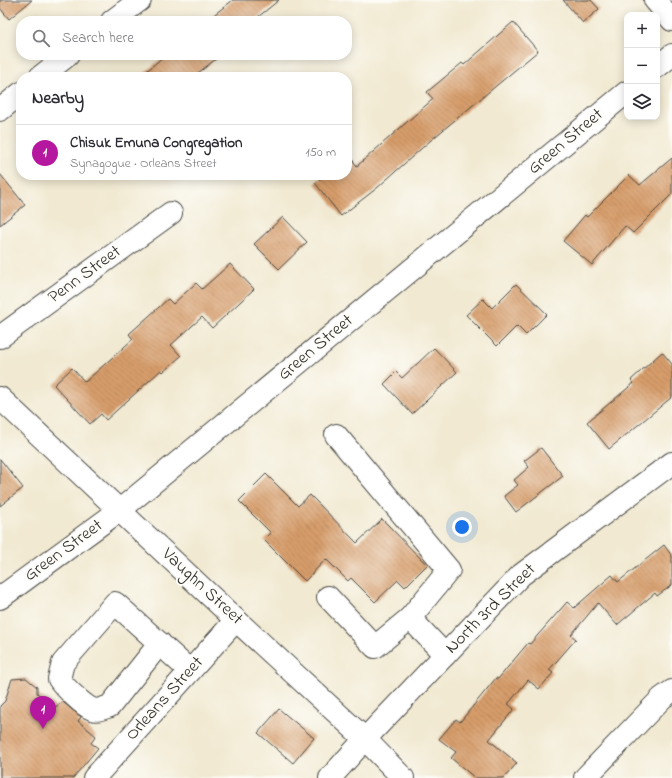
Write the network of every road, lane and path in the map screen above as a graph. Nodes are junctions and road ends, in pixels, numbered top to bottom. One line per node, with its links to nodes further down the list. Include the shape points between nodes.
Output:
1 (140, 0): 3 (street)
2 (655, 0): 4 (street)
3 (119, 16)
4 (672, 20)
5 (672, 55): 7 (street)
6 (62, 60): 8 (street)
7 (660, 65)
8 (46, 72)
9 (624, 94): 17 (street, Green Street)
10 (16, 97): 11 (street)
11 (0, 110)
12 (171, 213): 13 (street, Penn Street)
13 (0, 337)
14 (0, 398): 17 (street, Vaughn Street)
15 (336, 435): 20 (street, via 449,570)
16 (672, 463): 23 (street, North 3rd Street, via 521,575)
17 (120, 510): 19 (street, Green Street); 21 (street, Vaughn Street)
18 (328, 597): 20 (street, via 375,647)
19 (0, 598)
20 (410, 618): 23 (street)
21 (236, 620): 24 (street, Orleans Street); 26 (street, Vaughn Street)
22 (160, 643): 22 (street, via 115,602 63,663 59,679 64,687 91,709 100,710 110,706); 24 (street)
23 (445, 655): 26 (street, North 3rd Street)
24 (190, 671): 27 (street, Orleans Street)
25 (672, 691): 30 (street, via 662,698)
26 (365, 739): 28 (street, North 3rd Street); 29 (street, Vaughn Street)
27 (94, 778)
28 (330, 778)
29 (403, 778)
30 (584, 778)

